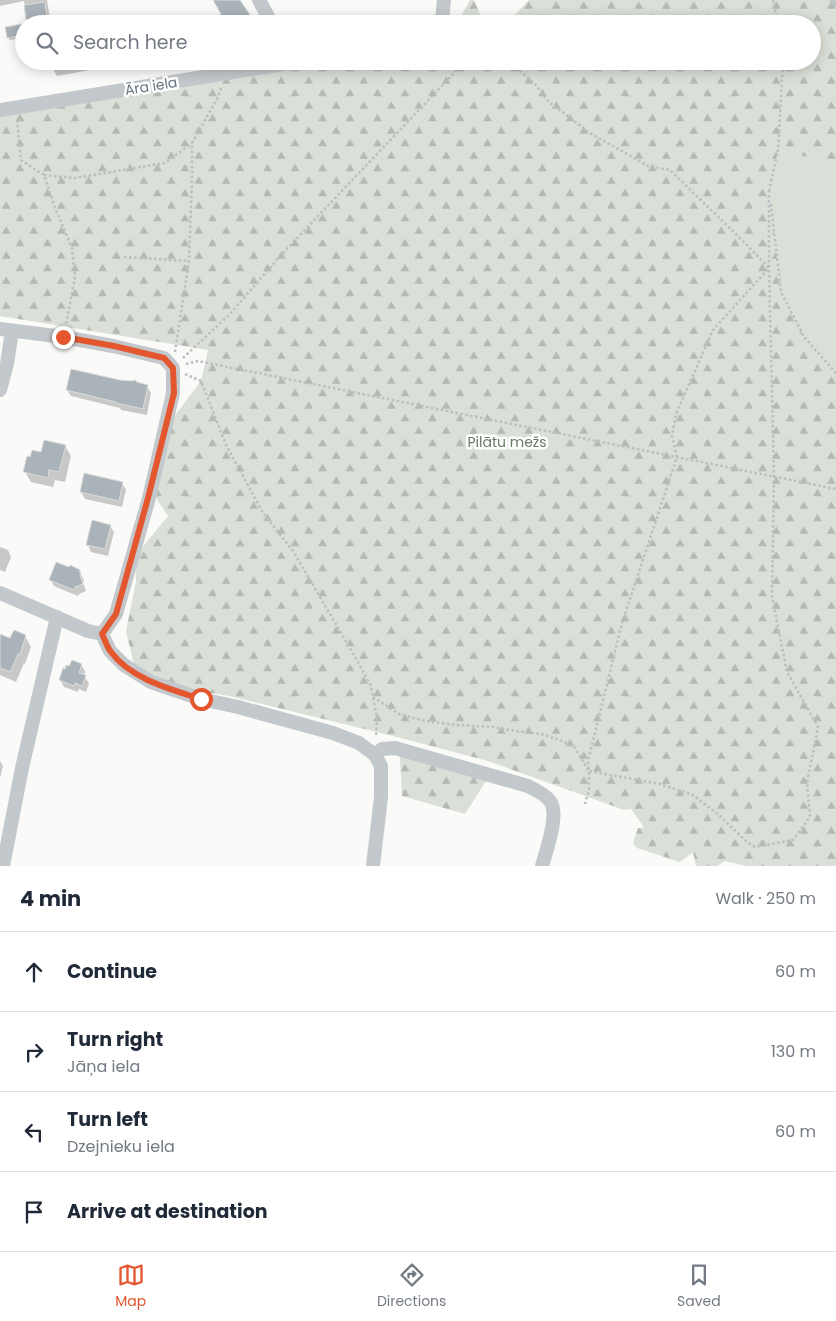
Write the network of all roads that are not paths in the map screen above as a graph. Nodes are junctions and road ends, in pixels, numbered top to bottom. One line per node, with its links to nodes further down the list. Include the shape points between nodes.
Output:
1 (259, 0): 3 (street)
2 (444, 0): 4 (street)
3 (267, 15)
4 (442, 15)
5 (250, 70): 6 (street, Āra iela)
6 (0, 110)
7 (6, 330): 8 (street, via 7,364); 11 (street, via 114,346 164,358 173,368 174,393 148,498 116,614)
8 (0, 390)
9 (0, 593): 10 (street)
10 (57, 617): 11 (street); 13 (street)
11 (102, 634): 12 (street, via 110,652 151,682 201,699 333,733 359,743)
12 (375, 755): 14 (street, via 381,766 381,797); 15 (street, via 382,749 395,748 540,792 551,802 555,818)
13 (3, 866)
14 (373, 866)
15 (542, 866)

